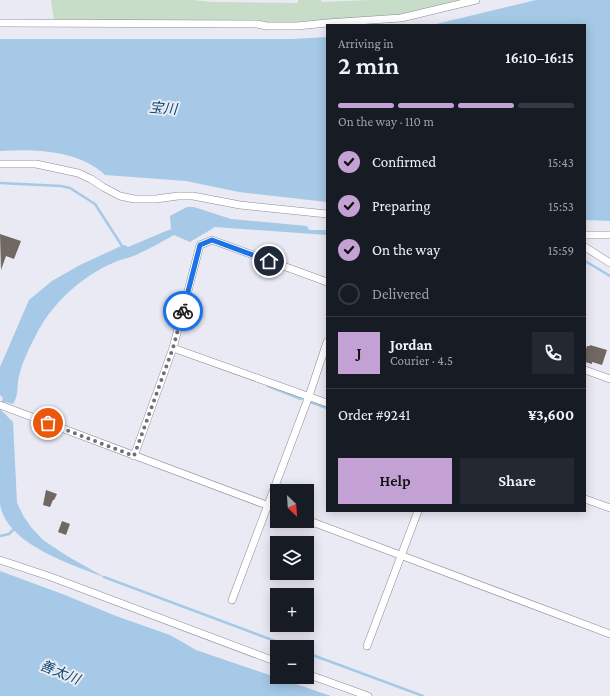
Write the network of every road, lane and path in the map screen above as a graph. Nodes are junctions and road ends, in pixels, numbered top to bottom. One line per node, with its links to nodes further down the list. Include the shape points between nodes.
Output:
1 (476, 0): 2 (street, via 401,18 297,26)
2 (0, 23)
3 (0, 164): 4 (street, via 36,164 78,173 120,196 156,200 193,196 240,205)
4 (326, 214)
5 (586, 235): 6 (street)
6 (610, 235)
7 (586, 248): 8 (street)
8 (610, 263)
9 (326, 282): 11 (street, via 212,240 200,245)
10 (326, 345): 14 (street)
11 (173, 348): 14 (street); 17 (street)
12 (586, 370): 13 (street)
13 (610, 379)
14 (309, 396): 15 (street); 19 (street)
15 (326, 403)
16 (0, 405): 17 (street)
17 (134, 456): 19 (street)
18 (586, 499): 20 (street)
19 (268, 506): 25 (street)
20 (610, 508)
21 (418, 512): 23 (street)
22 (314, 523): 23 (street)
23 (401, 556): 26 (street); 27 (street)
24 (0, 560): 28 (street)
25 (232, 600)
26 (610, 634)
27 (367, 646)
28 (270, 659)
29 (314, 677): 30 (street)
30 (368, 696)

